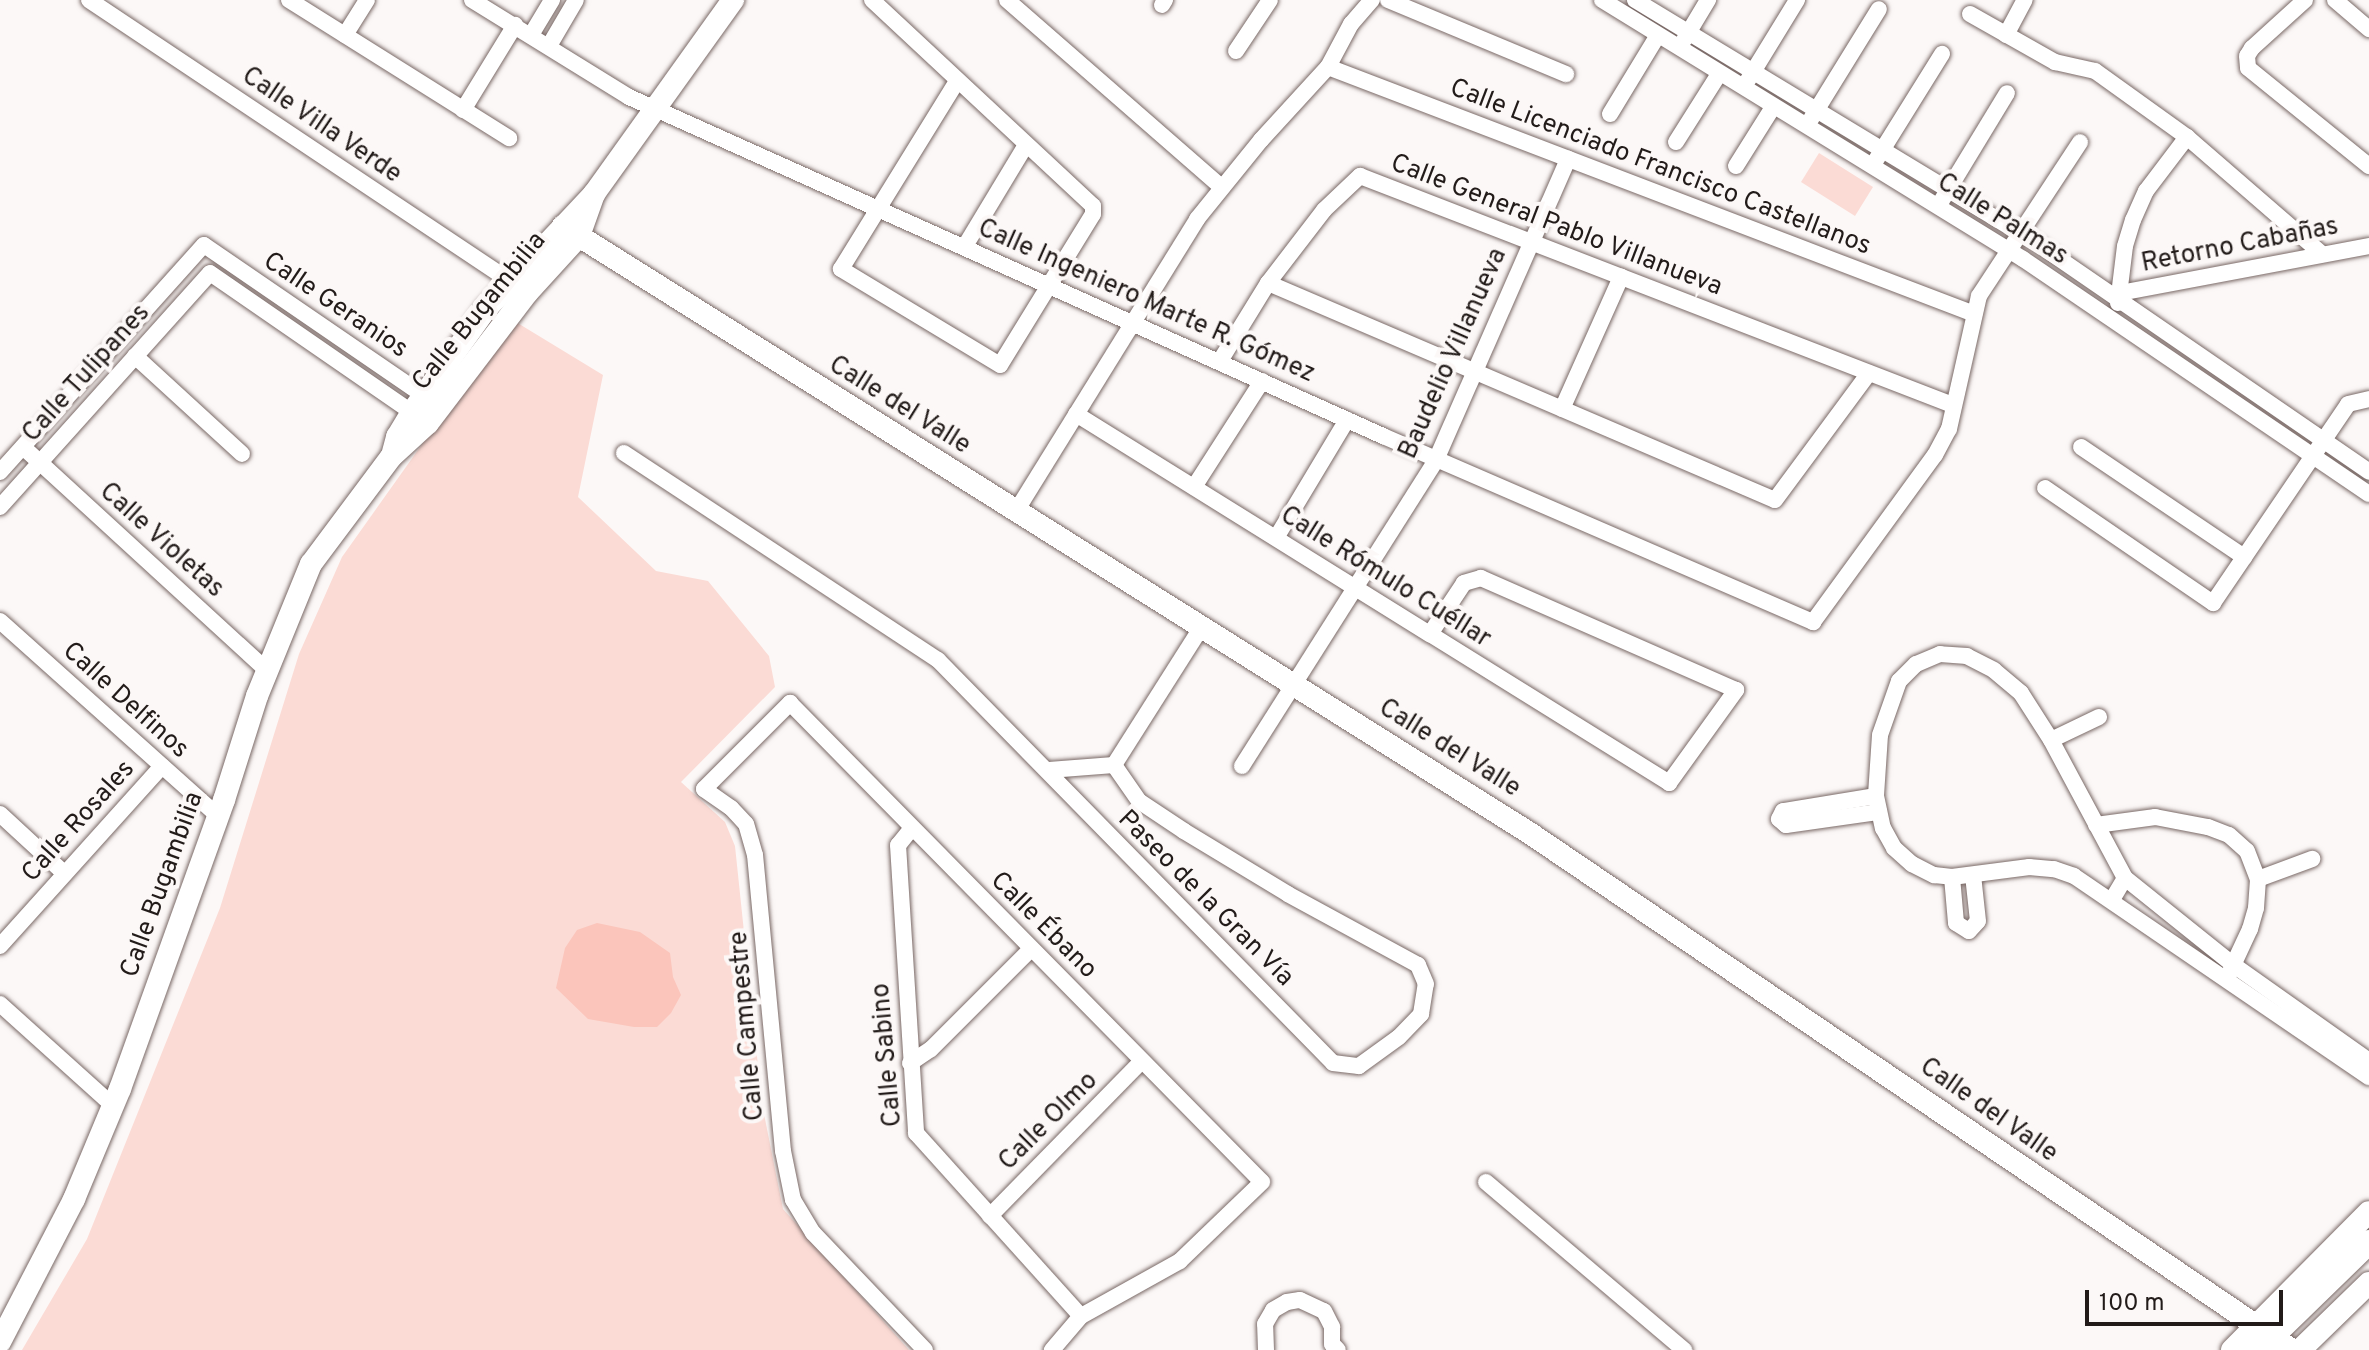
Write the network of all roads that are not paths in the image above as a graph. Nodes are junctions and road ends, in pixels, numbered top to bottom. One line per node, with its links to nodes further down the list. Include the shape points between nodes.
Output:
1 (89, 0): 71 (street, Calle Villa Verde)
2 (289, 0): 24 (street)
3 (367, 0): 24 (street)
4 (472, 0): 22 (street, Calle Ingeniero Marte R. Gómez)
5 (552, 0): 25 (street)
6 (576, 0): 29 (street)
7 (733, 0): 40 (street)
8 (872, 0): 36 (street)
9 (1007, 0): 55 (street)
10 (1270, 0): 30 (street)
11 (1372, 0): 32 (street, via 1351,24)
12 (1388, 0): 34 (street)
13 (1635, 0): 28 (street, Calle Palmas)
14 (1708, 0): 28 (street)
15 (1797, 0): 33 (street)
16 (2025, 0): 27 (street)
17 (2305, 0): 53 (street, via 2252,48 2248,68)
18 (2335, 0): 23 (street)
19 (1607, 2): 26 (street, Calle Palmas)
20 (1879, 9): 42 (street)
21 (1970, 14): 27 (street)
22 (515, 25): 25 (street, Calle Ingeniero Marte R. Gómez); 41 (street)
23 (2369, 29)
24 (345, 35): 41 (street)
25 (531, 35): 29 (street, Calle Ingeniero Marte R. Gómez)
26 (1658, 35): 28 (street, Calle Palmas); 43 (street)
27 (2006, 35): 45 (street, via 2055,62 2095,71)
28 (1683, 41): 33 (street, Calle Palmas); 35 (street, Calle Palmas)
29 (549, 46): 40 (street, Calle Ingeniero Marte R. Gómez)
30 (1236, 51)
31 (1942, 54): 50 (street)
32 (1328, 67): 51 (street, Calle Licenciado Francisco Castellanos); 55 (street)
33 (1752, 73): 37 (street); 42 (street, Calle Palmas)
34 (1566, 74)
35 (1719, 74): 37 (street, Calle Palmas); 47 (street)
36 (957, 81): 49 (street); 57 (street)
37 (1742, 88): 39 (street, Calle Palmas)
38 (2007, 93): 56 (street)
39 (1773, 107): 44 (street, Calle Palmas); 52 (street)
40 (656, 109): 57 (street, Calle Ingeniero Marte R. Gómez); 59 (street)
41 (463, 110): 46 (street)
42 (1816, 112): 44 (street); 50 (street, Calle Palmas)
43 (1610, 114)
44 (1806, 127): 54 (street, Calle Palmas)
45 (2187, 137): 66 (street); 72 (street, via 2146,191 2133,220)
46 (509, 138)
47 (1676, 142)
48 (2080, 142): 60 (street)
49 (1026, 145): 63 (street); 70 (street, via 1093,206)
50 (1882, 151): 54 (street); 56 (street, Calle Palmas)
51 (1568, 159): 61 (street, Baudelio Villanueva); 73 (street, Calle Licenciado Francisco Castellanos)
52 (1736, 166)
53 (2369, 166)
54 (1871, 168): 58 (street, Calle Palmas)
55 (1221, 187): 75 (street)
56 (1947, 192): 58 (street); 60 (street, Calle Palmas)
57 (880, 207): 63 (street, Calle Ingeniero Marte R. Gómez); 70 (street, via 841,269 1000,365)
58 (1937, 208): 65 (street, Calle Palmas)
59 (571, 231): 71 (street, Calle Bugambilia); 101 (street, Calle del Valle)
60 (2019, 233): 65 (street); 72 (street, Calle Palmas)
61 (1530, 242): 68 (street, Calle General Pablo Villanueva); 69 (street, Calle General Pablo Villanueva, via 1360,176 1324,210); 78 (street, Baudelio Villanueva)
62 (204, 245): 67 (street); 84 (street, Calle Geranios); 88 (street, Calle Tulipanes)
63 (965, 246): 70 (street, Calle Ingeniero Marte R. Gómez)
64 (2369, 246): 66 (street, Retorno Cabañas)
65 (2007, 250): 73 (street); 74 (street, Calle Palmas)
66 (2322, 254): 72 (street, Retorno Cabañas)
67 (210, 273): 76 (street, Calle Tulipanes); 84 (street, Calle Geranios)
68 (1621, 277): 79 (street, Calle General Pablo Villanueva); 83 (street)
69 (1268, 283): 77 (street, Calle General Pablo Villanueva); 78 (street)
70 (1050, 285): 75 (street, Calle Ingeniero Marte R. Gómez)
71 (519, 287): 84 (street, Calle Bugambilia)
72 (2119, 296): 74 (street); 87 (street, Calle Palmas)
73 (1974, 314): 82 (street)
74 (2115, 320): 92 (street, Calle Palmas)
75 (1133, 322): 77 (street, Calle Ingeniero Marte R. Gómez); 85 (street)
76 (135, 356): 91 (street); 94 (street, Calle Tulipanes)
77 (1220, 361): 80 (street, Calle Ingeniero Marte R. Gómez)
78 (1474, 371): 83 (street); 93 (street, Baudelio Villanueva)
79 (1869, 373): 82 (street, Calle General Pablo Villanueva); 83 (street, via 1775,500)
80 (1262, 381): 86 (street, Calle Ingeniero Marte R. Gómez); 97 (street)
81 (2369, 399): 87 (street, via 2348,404)
82 (1953, 405): 93 (street, Calle Ingeniero Marte R. Gómez, via 1949,429 1935,455 1813,622)
83 (1562, 409)
84 (426, 410): 108 (street, Calle Bugambilia, via 311,564)
85 (1076, 414): 97 (street, Calle Rómulo Cuéllar); 101 (street)
86 (1347, 420): 93 (street, Calle Ingeniero Marte R. Gómez); 102 (street)
87 (2323, 440): 92 (street); 96 (street, Calle Palmas)
88 (23, 447): 94 (street, Calle Violetas); 95 (street, Calle Tulipanes)
89 (2081, 447): 103 (street)
90 (624, 453): 116 (street, Paseo de la Gran Vía, via 938,660)
91 (242, 454)
92 (2313, 456): 99 (street, Calle Palmas); 103 (street)
93 (1436, 460): 104 (street, Baudelio Villanueva)
94 (40, 463): 100 (street, Calle Tulipanes); 108 (street, Calle Violetas)
95 (0, 472)
96 (2369, 472)
97 (1194, 487): 102 (street, Calle Rómulo Cuéllar)
98 (2045, 488): 103 (street, via 2213,603)
99 (2369, 494)
100 (0, 507)
101 (1015, 513): 106 (street, Calle del Valle)
102 (1276, 538): 104 (street, Calle Rómulo Cuéllar)
103 (2244, 557)
104 (1354, 587): 107 (street, Calle Rómulo Cuéllar); 109 (street, Baudelio Villanueva)
105 (0, 621): 114 (street, Calle Delfinos)
106 (1201, 628): 109 (street, Calle del Valle); 113 (street)
107 (1430, 634): 107 (street, Calle Rómulo Cuéllar, via 1669,783 1736,690 1481,578 1464,583)
108 (266, 670): 120 (street, Calle Bugambilia)
109 (1294, 684): 115 (street, Baudelio Villanueva); 147 (street, Calle del Valle, via 1531,834)
110 (790, 703): 122 (street, Calle Ébano); 149 (street, Calle Campestre, via 704,789 746,824 755,855 783,1151 793,1200 813,1233)
111 (2099, 717): 112 (street)
112 (2051, 740): 117 (street, via 2021,693 1994,670 1967,656 1940,654 1916,664 1899,681 1887,708 1880,735); 121 (street)
113 (1114, 765): 116 (street); 116 (street, Paseo de la Gran Vía, via 1139,801 1173,824 1418,965 1426,984 1421,1014 1359,1066 1333,1063)
114 (162, 766): 120 (street, Calle Delfinos); 124 (street, Calle Rosales)
115 (1242, 766)
116 (1049, 770)
117 (1878, 804): 118 (street); 126 (street, via 1894,848 1912,864)
118 (1832, 811)
119 (0, 814): 124 (street)
120 (218, 816): 138 (street, Calle Bugambilia)
121 (2096, 825): 127 (street); 128 (street, via 2155,817 2208,827 2229,835 2247,851)
122 (912, 828): 131 (street, Calle Ébano); 136 (street, Calle Sabino, via 898,845)
123 (2312, 859): 128 (street)
124 (65, 874): 130 (street, Calle Rosales)
125 (1973, 875): 126 (street); 126 (street, via 1978,921 1969,931 1956,923); 129 (street, via 2054,869)
126 (1952, 877)
127 (2125, 878): 129 (street); 132 (street)
128 (2258, 879): 132 (street, via 2256,908)
129 (2112, 900): 132 (street)
130 (0, 946)
131 (1031, 949): 134 (street, Calle Ébano); 136 (street, via 931,1049)
132 (2231, 972): 135 (street); 137 (street)
133 (0, 1004): 138 (street)
134 (1142, 1061): 141 (street, Calle Olmo); 145 (street, Calle Ébano, via 1262,1182 1180,1261)
135 (2369, 1061)
136 (910, 1063): 141 (street, Calle Sabino, via 916,1133)
137 (2369, 1077)
138 (112, 1105): 146 (street, Calle Bugambilia, via 74,1199)
139 (1486, 1182): 152 (street)
140 (2369, 1212): 147 (street)
141 (990, 1216): 145 (street, Calle Sabino)
142 (2369, 1242): 147 (main road)
143 (2369, 1258): 147 (main road)
144 (2369, 1283): 147 (street)
145 (1081, 1316): 150 (street)
146 (0, 1342)
147 (2277, 1344): 153 (street)
148 (1333, 1348): 151 (street, via 1324,1311 1300,1300 1273,1310 1265,1324)
149 (925, 1350)
150 (1052, 1350)
151 (1266, 1350)
152 (1684, 1350)
153 (2232, 1350)

